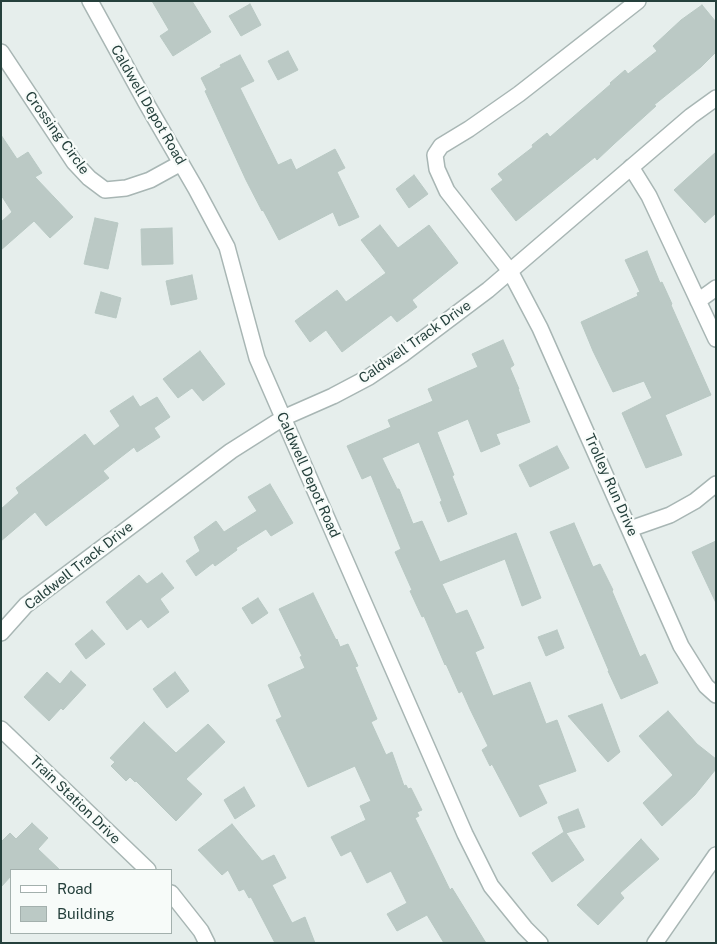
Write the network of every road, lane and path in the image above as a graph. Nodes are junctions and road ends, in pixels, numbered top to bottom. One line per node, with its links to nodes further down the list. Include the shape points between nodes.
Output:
1 (90, 1): 5 (street, Caldwell Depot Road)
2 (638, 1): 7 (street, Trolley Run Drive, via 519,94 441,146 435,156 447,191)
3 (1, 52): 5 (street, Crossing Circle, via 74,162 105,190 126,188 150,180)
4 (716, 98): 6 (street, Caldwell Track Drive)
5 (181, 163): 11 (street, Caldwell Depot Road, via 227,247 257,358)
6 (631, 168): 7 (street, Caldwell Track Drive); 9 (street, via 649,196)
7 (510, 271): 11 (street, Caldwell Track Drive, via 369,377); 13 (street, Trolley Run Drive, via 540,328)
8 (716, 288): 9 (street)
9 (698, 301): 10 (street)
10 (716, 339)
11 (283, 418): 14 (street, Caldwell Track Drive, via 231,450 26,605); 21 (street, Caldwell Depot Road, via 491,886)
12 (716, 484): 13 (street, via 670,515)
13 (630, 529): 15 (street, Trolley Run Drive, via 681,646 706,686)
14 (1, 633)
15 (716, 695)
16 (1, 729): 18 (street, Train Station Drive)
17 (715, 858): 22 (street)
18 (147, 869)
19 (172, 894): 20 (street, via 202,931)
20 (207, 943)
21 (540, 943)
22 (655, 943)

